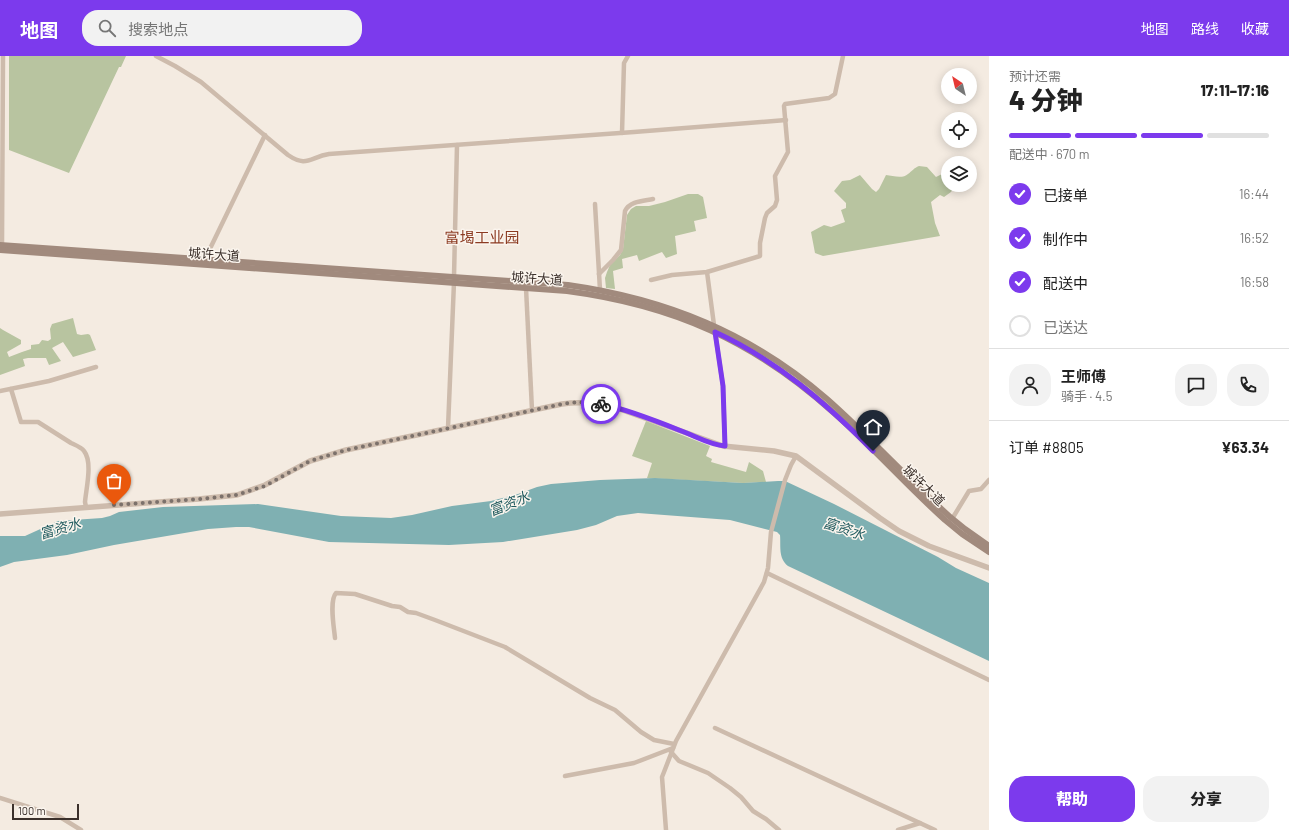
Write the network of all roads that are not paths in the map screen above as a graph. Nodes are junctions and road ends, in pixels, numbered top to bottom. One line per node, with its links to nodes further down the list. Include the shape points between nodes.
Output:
1 (3, 56): 9 (street)
2 (156, 56): 7 (street, via 201,82)
3 (628, 56): 6 (street, via 624,63)
4 (843, 56): 5 (street, via 836,94 829,98 785,104)
5 (786, 120): 6 (street); 14 (street, via 788,152 775,176 777,200 765,218 760,256)
6 (622, 133): 8 (street)
7 (265, 135): 8 (street, via 293,158 302,162 329,154); 13 (street)
8 (457, 145): 16 (street)
9 (1, 154): 12 (street)
10 (653, 199): 15 (street, via 627,207 621,250)
11 (595, 204): 15 (street)
12 (1, 247): 13 (main road, 城许大道); 16 (main road, 城许大道)
13 (205, 259): 16 (main road, 城许大道)
14 (707, 272): 17 (street); 20 (street)
15 (599, 274): 19 (street)
16 (454, 280): 18 (main road, 城许大道); 19 (main road, 城许大道); 25 (street)
17 (651, 280)
18 (526, 288): 20 (main road, 城许大道, via 585,293 632,302); 24 (street)
19 (600, 290): 20 (main road, 城许大道, via 663,306)
20 (714, 329): 26 (street, via 723,386); 31 (main road, 城许大道, via 748,343 816,390); 33 (main road, 城许大道, via 766,360 808,390 941,516)
21 (96, 367): 22 (street)
22 (11, 389): 23 (street); 29 (street, via 21,422 38,422 85,452 89,466)
23 (0, 391)
24 (532, 410): 25 (street); 26 (street, via 570,403 599,404)
25 (448, 428): 29 (street, via 332,454 304,464 265,486 241,494)
26 (725, 446): 27 (street)
27 (796, 456): 34 (street, via 905,534 929,546); 35 (street, via 785,480 771,532)
28 (989, 480): 31 (street, via 981,489 969,491)
29 (86, 507): 30 (street)
30 (0, 514)
31 (952, 519): 32 (main road, 城许大道)
32 (989, 546)
33 (989, 552)
34 (989, 568)
35 (767, 573): 37 (street); 39 (street)
36 (335, 638): 39 (street, via 332,605 336,593 355,594 429,617 505,647 590,698 615,710 654,740)
37 (989, 680)
38 (715, 728): 42 (street)
39 (673, 748): 40 (street, via 634,763); 44 (street, via 662,777); 45 (street, via 681,762 708,773 730,788 753,811)
40 (565, 776)
41 (0, 798): 43 (street, via 60,817)
42 (920, 823): 46 (street); 47 (street)
43 (81, 830)
44 (666, 830)
45 (779, 830)
46 (898, 830)
47 (935, 830)

